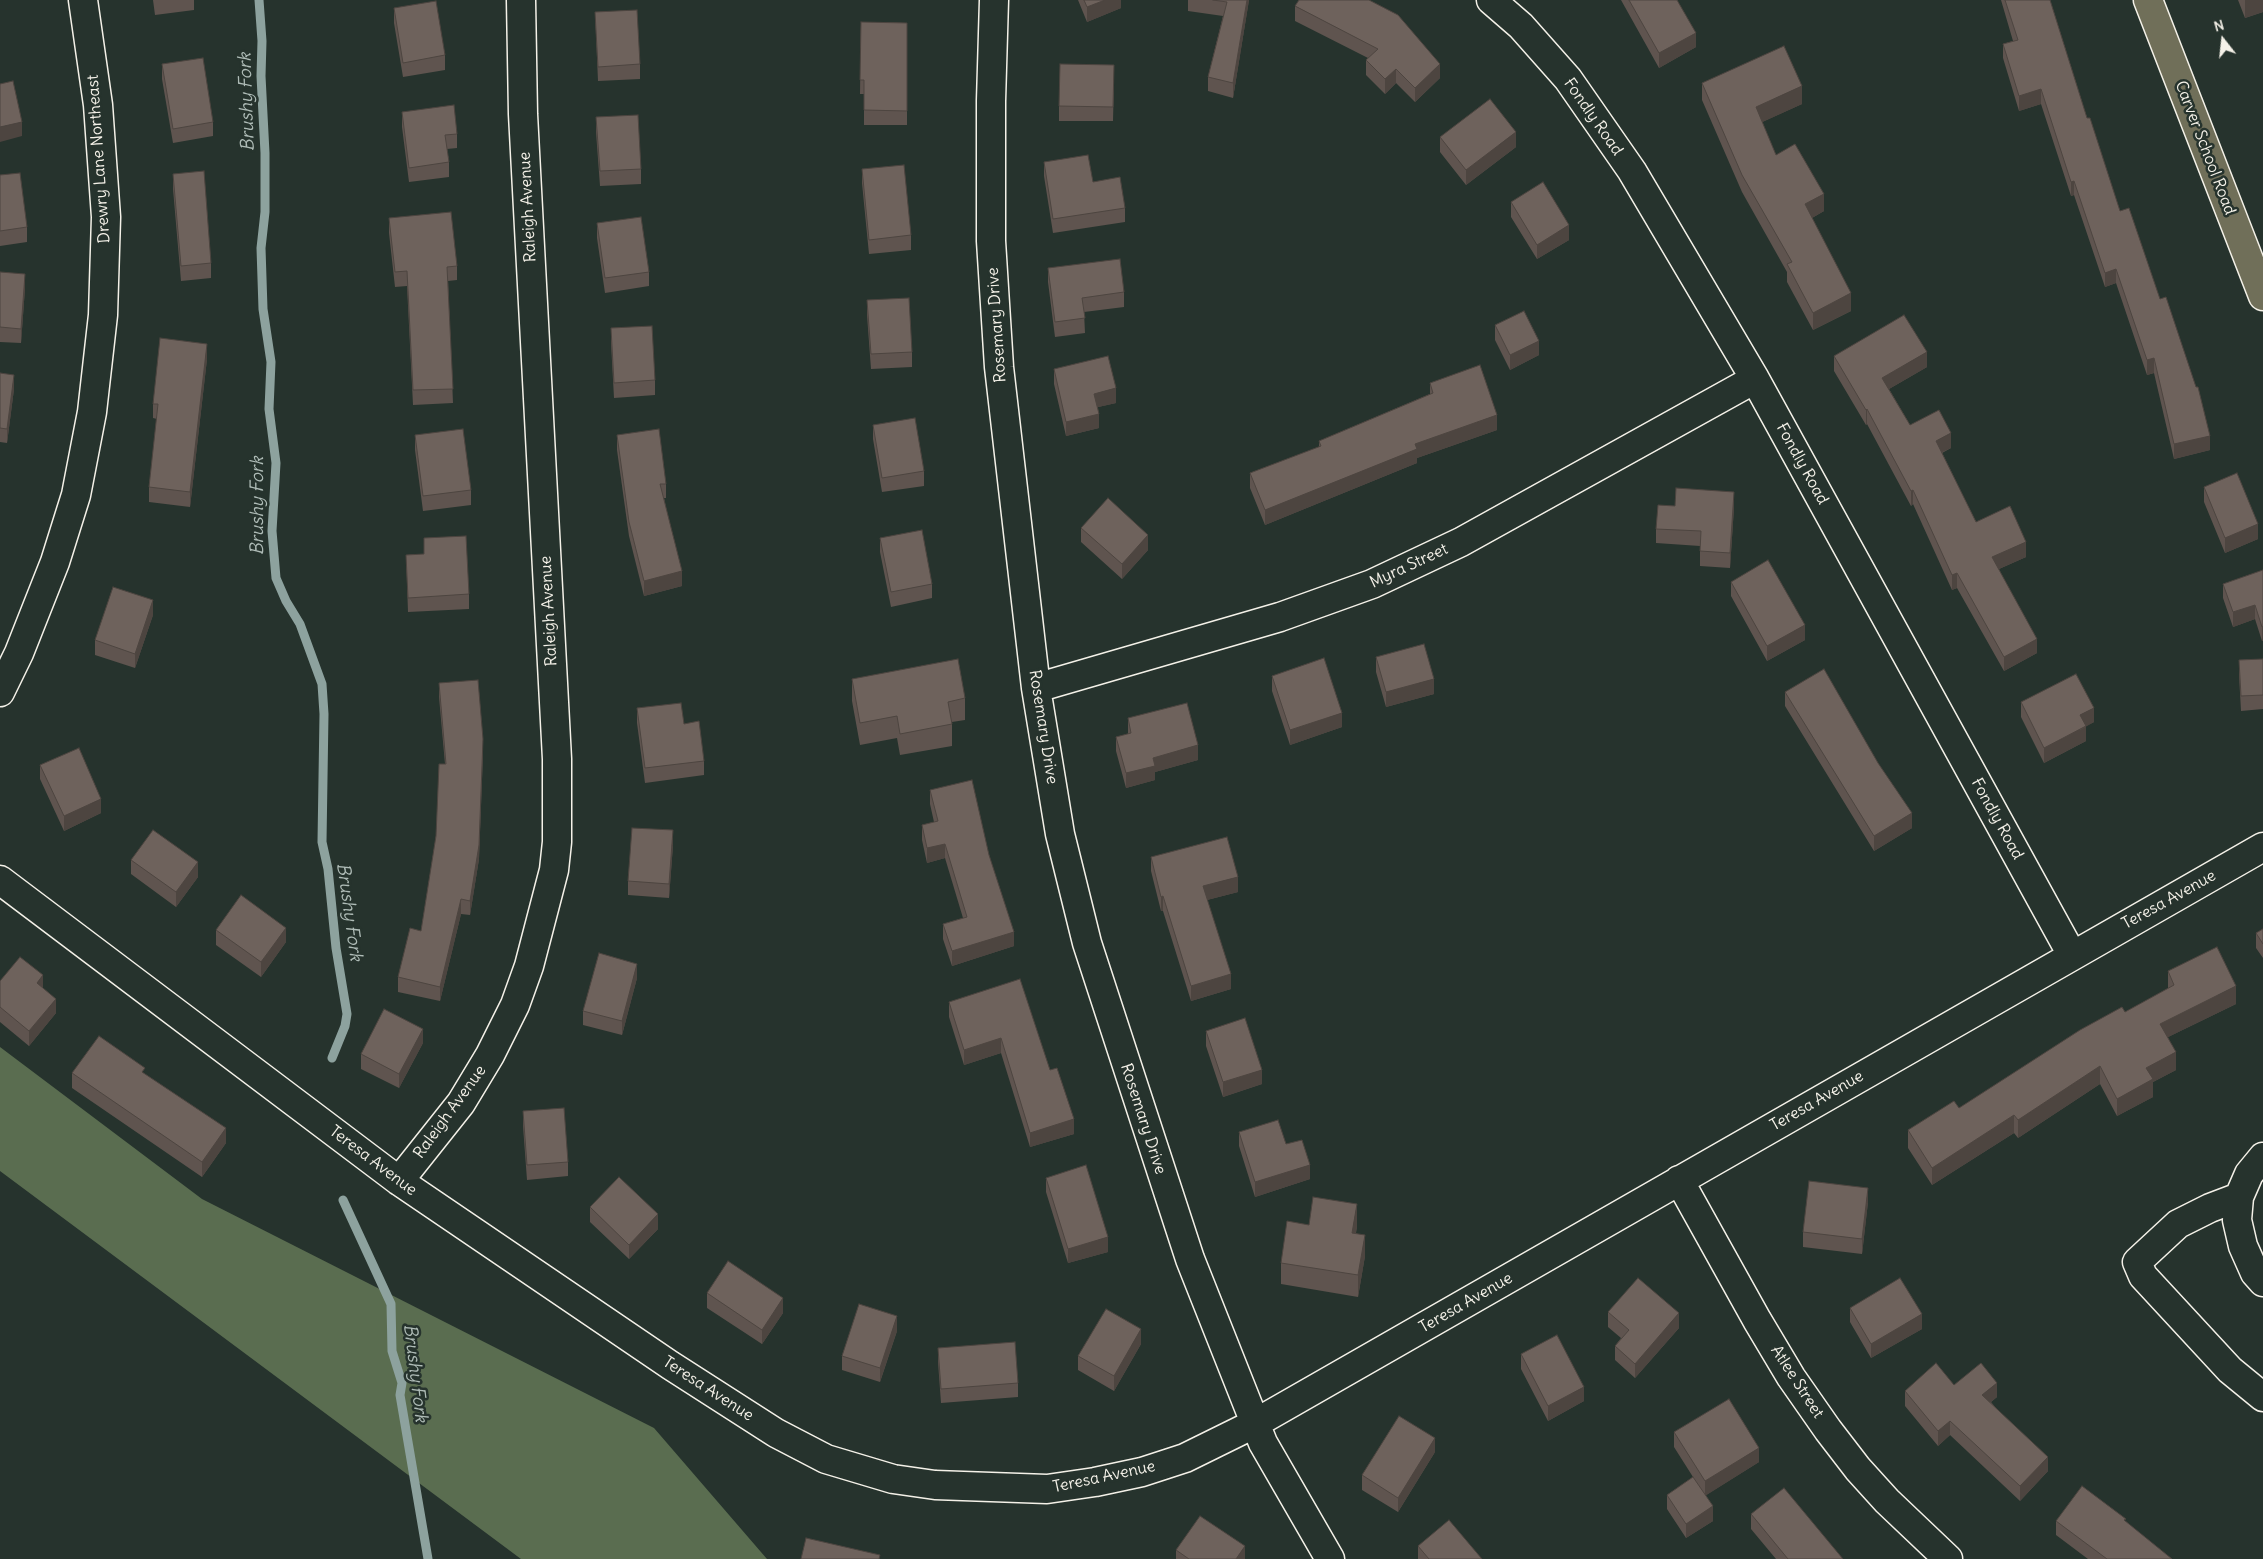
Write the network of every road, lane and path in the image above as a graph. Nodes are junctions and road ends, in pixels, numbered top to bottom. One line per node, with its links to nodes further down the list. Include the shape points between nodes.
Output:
1 (83, 0): 9 (street, Drewry Lane Northeast, via 98,105 106,216 103,315 92,412 76,495 55,562)
2 (521, 0): 15 (street, Raleigh Avenue, via 523,114 557,759 557,842 554,870 529,966 515,1005 490,1055 460,1103)
3 (994, 0): 8 (street, Rosemary Drive, via 991,242 999,368)
4 (1491, 0): 7 (street, Fondly Road, via 1521,26 1573,87 1632,171)
5 (2148, 0): 6 (main road, Carver School Road)
6 (2263, 296)
7 (1755, 379): 8 (street, Myra Street, via 1461,542 1372,584 1280,617); 12 (street, Fondly Road)
8 (1036, 688): 19 (street, Rosemary Drive, via 1060,834 1087,943 1190,1259)
9 (0, 692)
10 (2263, 847): 12 (street, Teresa Avenue)
11 (0, 880): 15 (street, Teresa Avenue)
12 (2072, 955): 14 (street, Teresa Avenue)
13 (2263, 1157): 16 (street, via 2248,1174)
14 (1679, 1180): 19 (street, Teresa Avenue); 21 (street, Atlee Street, via 1757,1320 1828,1430 1858,1469)
15 (399, 1182): 19 (street, Teresa Avenue, via 776,1433 826,1459 893,1479 1000,1488 1047,1489 1086,1484 1142,1472 1185,1458)
16 (2239, 1197): 17 (street, via 2237,1220 2243,1246 2255,1273); 18 (street, via 2178,1224 2137,1262 2143,1276 2230,1370)
17 (2263, 1282)
18 (2260, 1388)
19 (1254, 1424): 20 (street, Rosemary Drive)
20 (1330, 1559)
21 (1948, 1559)

